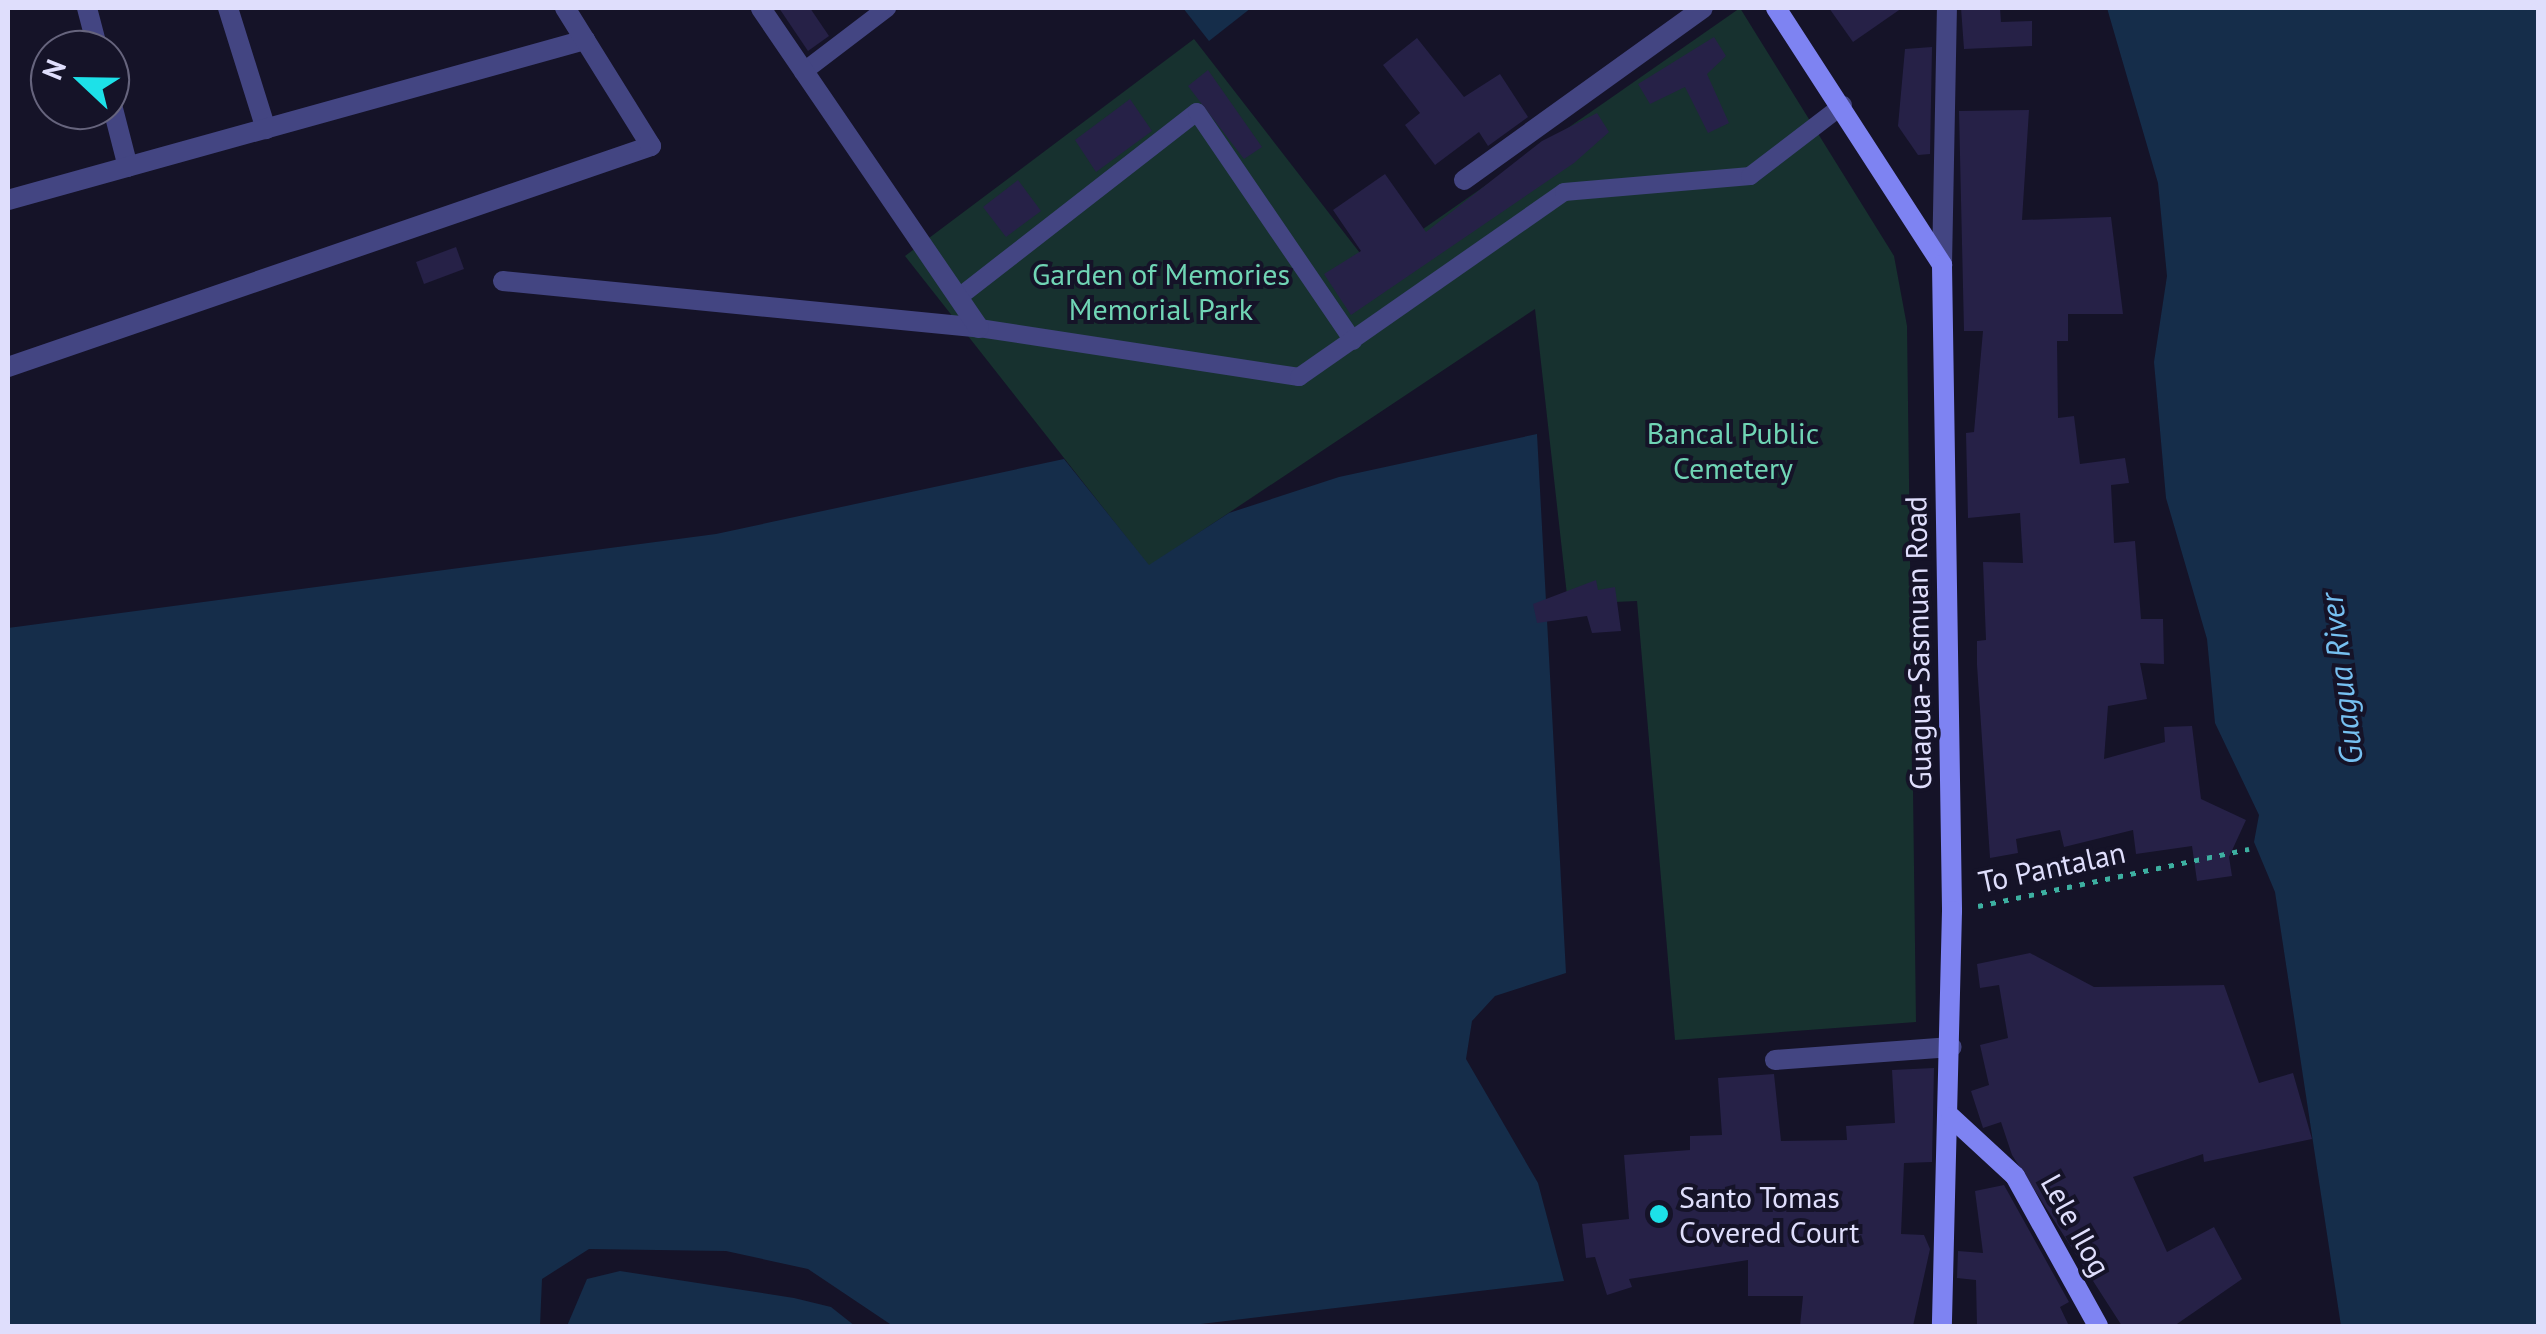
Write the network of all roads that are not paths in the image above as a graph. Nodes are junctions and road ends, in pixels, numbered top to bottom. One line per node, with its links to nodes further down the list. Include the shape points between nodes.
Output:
1 (228, 8): 11 (street)
2 (566, 8): 8 (street)
3 (761, 8): 9 (street)
4 (888, 8): 9 (lane)
5 (1703, 8): 14 (street)
6 (1776, 8): 10 (main road)
7 (1948, 8): 16 (street)
8 (585, 40): 11 (street); 21 (street, via 651,146)
9 (803, 72): 18 (street)
10 (1843, 105): 16 (main road); 20 (lane, via 1750,176 1564,192)
11 (266, 129): 13 (street)
12 (118, 130): 13 (street)
13 (128, 167): 15 (street)
14 (1464, 180)
15 (8, 200)
16 (1942, 265): 22 (main road, Guagua-Sasmuan Road)
17 (503, 280): 19 (street)
18 (959, 297): 19 (street); 20 (lane, via 1197,112)
19 (978, 328): 20 (lane, via 1288,377)
20 (1352, 341)
21 (8, 367)
22 (1952, 1047): 23 (street); 24 (main road, Guagua-Sasmuan Road)
23 (1775, 1060)
24 (1951, 1117): 25 (main road, Guagua-Sasmuan Road); 26 (main road, Lele Ilog, via 2014,1176)
25 (1942, 1326)
26 (2098, 1326)

